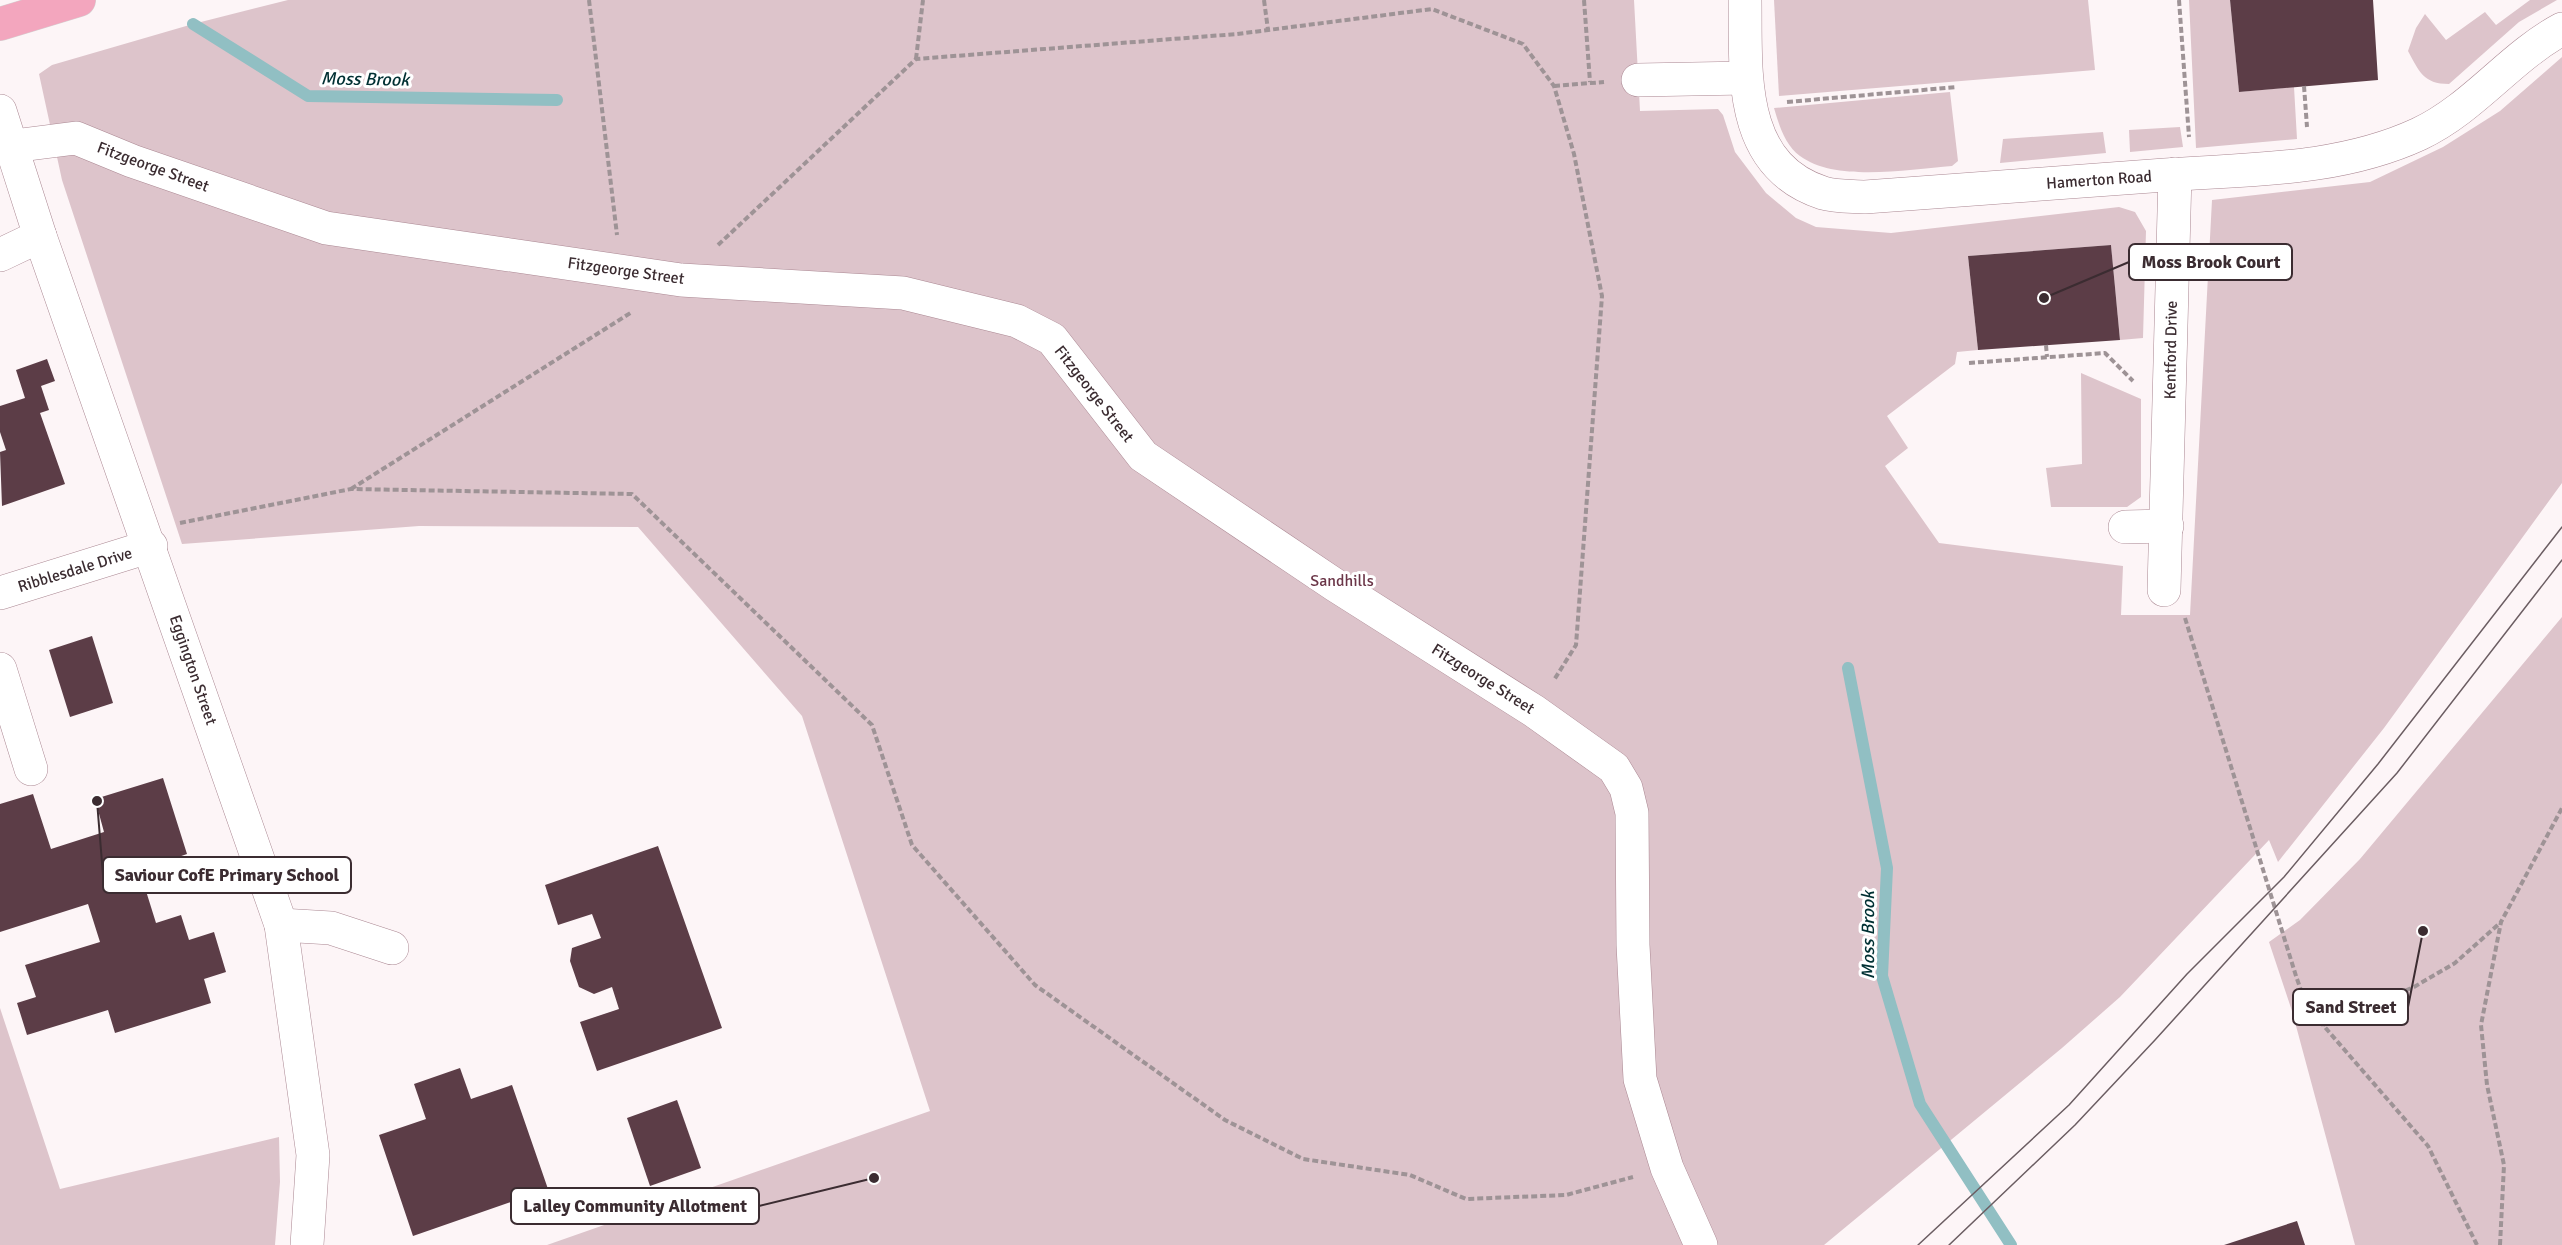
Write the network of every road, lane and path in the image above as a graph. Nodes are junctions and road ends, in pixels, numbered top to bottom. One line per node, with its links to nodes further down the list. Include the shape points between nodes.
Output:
1 (79, 0): 8 (highway)
2 (589, 0): 26 (path)
3 (923, 0): 11 (path)
4 (1264, 0): 10 (path)
5 (1584, 0): 14 (path)
6 (1745, 0): 12 (street, Hamerton Road)
7 (2179, 0): 21 (path)
8 (0, 24)
9 (2562, 29): 23 (street, Hamerton Road, via 2465,106 2420,133 2358,156 2259,171)
10 (1268, 30): 11 (path); 15 (path, via 1432,9 1523,44)
11 (916, 59): 27 (path)
12 (1746, 78): 13 (street); 23 (street, Hamerton Road, via 1750,114 1763,145 1778,165 1824,194 1865,197)
13 (1638, 80): 14 (path)
14 (1590, 82): 15 (path)
15 (1554, 86): 38 (path, via 1574,154 1602,296)
16 (2304, 86): 20 (path)
17 (1957, 87): 18 (path)
18 (1780, 103)
19 (0, 111): 22 (street, Eggington Street)
20 (2308, 133)
21 (2189, 143)
22 (13, 146): 24 (street, Eggington Street); 26 (street, Fitzgeorge Street, via 76,138 326,228)
23 (2175, 174): 33 (street, Kentford Drive)
24 (40, 236): 25 (street); 35 (street, Eggington Street)
25 (0, 255)
26 (621, 271): 27 (street, Fitzgeorge Street)
27 (681, 280): 32 (path); 46 (street, Fitzgeorge Street, via 903,293 1017,321 1052,339 1143,456 1335,585 1534,711 1614,768 1626,788 1632,813 1640,1080)
28 (2046, 345): 29 (path)
29 (2047, 357): 30 (path); 31 (path, via 2105,353 2133,381)
30 (1969, 363)
31 (2141, 381)
32 (351, 489): 35 (path); 46 (path, via 632,494 872,725 912,845 1035,985 1225,1120 1302,1159 1410,1176 1466,1198 1566,1195)
33 (2167, 526): 34 (street); 37 (street, Kentford Drive)
34 (2125, 527)
35 (147, 538): 36 (street, Ribblesdale Drive); 43 (street, Eggington Street)
36 (0, 593)
37 (2174, 601): 45 (path, via 2304,999)
38 (1576, 645)
39 (0, 669): 40 (street)
40 (31, 769)
41 (2562, 808): 42 (path)
42 (2501, 922): 45 (path, via 2455,963 2422,982); 50 (path, via 2481,1025 2487,1085 2504,1165)
43 (281, 925): 44 (street, via 332,928); 47 (street, Eggington Street, via 313,1155)
44 (392, 948)
45 (2324, 1024): 49 (path, via 2428,1146)
46 (1667, 1168): 48 (street, Fitzgeorge Street)
47 (307, 1245)
48 (1701, 1245)
49 (2477, 1245)
50 (2500, 1245)

